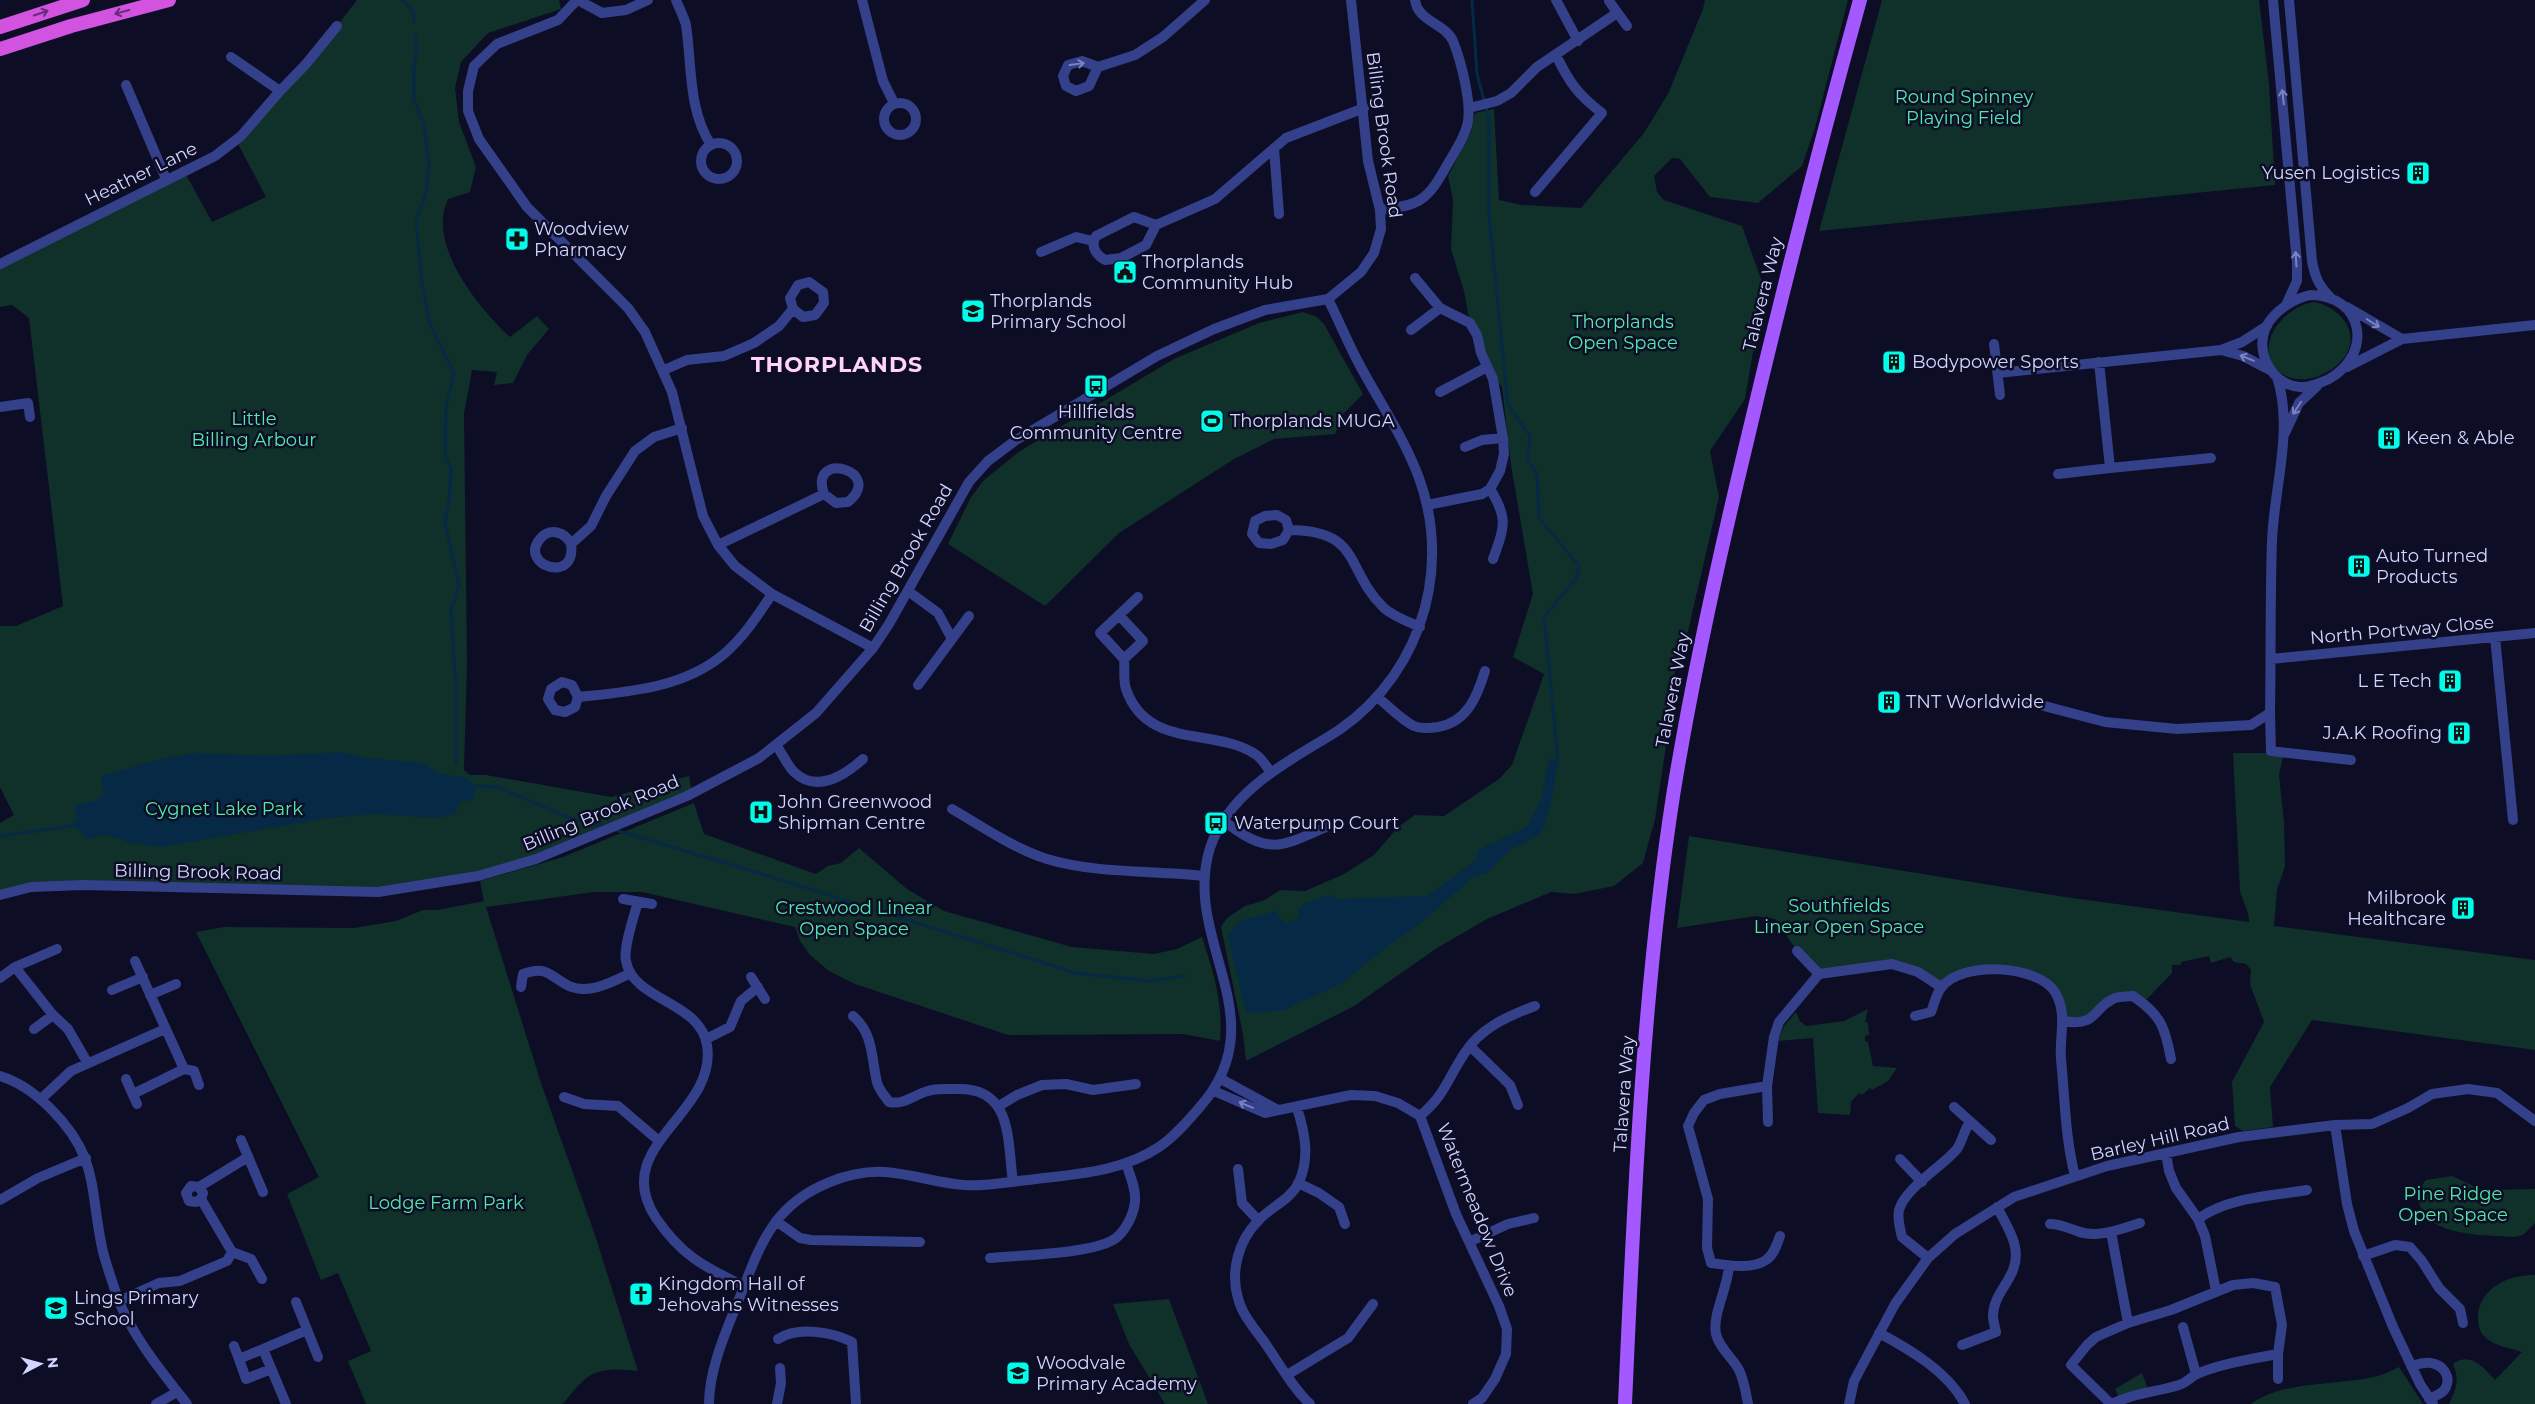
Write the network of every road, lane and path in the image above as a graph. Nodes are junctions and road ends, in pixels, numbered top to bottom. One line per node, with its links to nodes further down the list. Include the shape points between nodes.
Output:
1 (83, 0): 18 (highway, one-way to 1)
2 (169, 0): 20 (highway, one-way to 20)
3 (577, 0): 4 (street, via 602,13 626,10); 55 (street, via 558,20 497,44 474,66 468,91 468,111 479,139 507,182 527,207 628,308 645,332)
4 (648, 0)
5 (676, 0): 29 (street, via 685,23 695,104 704,134)
6 (862, 0): 26 (street, via 883,81)
7 (1205, 0): 23 (street, via 1163,37 1135,55)
8 (1350, 0): 27 (street, Billing Brook Road)
9 (1415, 0): 28 (street, via 1424,17 1452,39)
10 (1556, 0): 19 (street)
11 (1860, 0): 226 (main road, Talavera Way, via 1777,314 1703,629 1682,739 1661,890 1647,1030)
12 (2273, 0): 43 (street, one-way to 12, via 2296,281 2297,263)
13 (2288, 0): 40 (street, via 2312,261 2315,278)
14 (1609, 1): 15 (street)
15 (1617, 13): 17 (street); 19 (street)
16 (337, 26): 25 (street, Heather Lane)
17 (1627, 26)
18 (0, 27)
19 (1578, 41): 21 (street)
20 (0, 49)
21 (1556, 55): 28 (street, via 1537,67 1511,93 1497,101); 32 (street, via 1568,81 1602,113)
22 (231, 57): 25 (street)
23 (1098, 67)
24 (126, 85): 31 (street)
25 (280, 91): 31 (street, Heather Lane, via 241,136 215,156)
26 (894, 103)
27 (1364, 108): 30 (street, via 1286,138); 33 (street, Billing Brook Road, via 1368,161)
28 (1469, 108): 33 (street, via 1467,126 1459,144 1427,195 1406,206)
29 (711, 145)
30 (1274, 148): 34 (street); 35 (street, via 1215,199)
31 (166, 179): 38 (street, Heather Lane)
32 (1535, 192)
33 (1380, 210): 41 (street, Billing Brook Road, via 1380,229 1369,263)
34 (1279, 214)
35 (1156, 225): 36 (street, via 1134,217 1102,232); 36 (street, via 1146,245 1112,261 1099,257)
36 (1093, 241): 37 (street, via 1076,237)
37 (1041, 252)
38 (0, 264)
39 (1415, 278): 44 (street)
40 (2330, 297): 42 (street); 43 (street, via 2310,295)
41 (1328, 299): 72 (street, via 1405,448); 77 (street, Billing Brook Road, via 1265,310 1214,329 1156,356 1016,440 988,461 969,482)
42 (2344, 305): 49 (street, one-way to 49); 54 (street, via 2351,314 2357,336 2354,355)
43 (2286, 306): 47 (street)
44 (1440, 308): 48 (street); 53 (street, via 1470,323)
45 (793, 310): 55 (street, via 779,326 754,344 724,356 687,360)
46 (2535, 325): 49 (street)
47 (2266, 326): 51 (street, via 2242,342); 57 (street, via 2262,346)
48 (1411, 330)
49 (2402, 339): 54 (street)
50 (1994, 344): 56 (street)
51 (2221, 350): 52 (street); 57 (street, one-way to 51, via 2243,356)
52 (2099, 362): 56 (street); 68 (street)
53 (1487, 367): 59 (street); 64 (street, via 1493,379)
54 (2344, 369): 58 (street)
55 (664, 370): 63 (street)
56 (1998, 373): 60 (street)
57 (2274, 374): 58 (street, via 2285,383 2299,387); 65 (street, via 2282,402)
58 (2322, 382): 65 (street, one-way to 65, via 2299,403)
59 (1440, 392)
60 (2000, 395)
61 (0, 407): 62 (street, via 28,403)
62 (30, 417)
63 (682, 428): 74 (street, via 654,437 635,451 591,526); 75 (street, via 703,516)
64 (1503, 438): 66 (street); 70 (street, via 1500,471)
65 (2283, 440): 87 (street, via 2272,539)
66 (1464, 446)
67 (2211, 458): 68 (street)
68 (2110, 468): 69 (street)
69 (2058, 474)
70 (1490, 489): 72 (street, via 1482,494); 76 (street, via 1502,508 1503,532)
71 (824, 494): 75 (street)
72 (1427, 505): 82 (street, via 1432,529 1433,567)
73 (1289, 530): 82 (street, via 1307,530 1333,539 1348,551 1372,595 1384,609)
74 (571, 544)
75 (718, 545): 78 (street, via 735,566)
76 (1493, 559)
77 (908, 591): 85 (street, via 938,613); 86 (street, Billing Brook Road)
78 (772, 594): 86 (street); 91 (street, via 750,626 723,654 696,670 642,690)
79 (1138, 597): 80 (street)
80 (1118, 615): 88 (street, via 1100,633); 88 (street, via 1143,641)
81 (969, 616): 85 (street)
82 (1420, 628): 92 (street, via 1401,666)
83 (2535, 633): 84 (street, North Portway Close)
84 (2495, 637): 87 (street, North Portway Close); 100 (street)
85 (952, 639): 90 (street)
86 (873, 648): 95 (street, Billing Brook Road, via 816,713)
87 (2271, 658): 94 (street)
88 (1124, 659): 98 (street, via 1126,688 1133,704 1148,721 1184,736 1237,745 1254,753)
89 (1485, 672): 92 (street, via 1476,698 1464,714 1449,725 1415,726)
90 (918, 685)
91 (578, 697)
92 (1377, 697): 98 (street, via 1349,724)
93 (2029, 702): 94 (street, via 2105,722 2177,729 2251,725)
94 (2270, 713): 97 (street, via 2271,751)
95 (776, 745): 96 (street, via 794,772 810,781 831,781); 104 (street, Billing Brook Road, via 687,796 536,859 478,876 378,892 83,885 31,887)
96 (863, 759)
97 (2351, 760)
98 (1270, 771): 101 (street)
99 (952, 809): 103 (street, via 1018,848 1047,859 1107,869)
100 (2513, 820)
101 (1224, 821): 102 (street, via 1251,840 1266,845 1289,843); 103 (street, via 1211,844)
102 (1326, 827)
103 (1204, 876): 138 (street, via 1209,923 1232,1018 1229,1051)
104 (0, 895)
105 (623, 899): 106 (street)
106 (638, 902): 107 (street); 112 (street, via 625,959)
107 (652, 904)
108 (57, 949): 111 (street)
109 (1797, 951): 113 (street)
110 (135, 961): 114 (street)
111 (16, 967): 116 (street); 125 (street)
112 (629, 974): 118 (street, via 602,986 588,988 570,986 553,974 535,970 523,974); 131 (street, via 639,984 687,1014)
113 (1819, 974): 120 (street, via 1892,964 1918,972); 141 (street, via 1779,1022)
114 (143, 977): 121 (street); 122 (street)
115 (751, 977): 119 (street)
116 (0, 978)
117 (176, 984): 122 (street)
118 (521, 987)
119 (758, 987): 123 (street); 131 (street, via 741,1001 730,1027)
120 (1941, 987): 127 (street, via 1931,1012); 128 (street, via 1975,970 1996,968 2039,978 2048,983 2055,993)
121 (112, 990)
122 (150, 995): 130 (street)
123 (765, 999)
124 (1535, 1006): 132 (street, via 1487,1029)
125 (53, 1015): 129 (street); 134 (street, via 68,1029)
126 (853, 1016): 148 (street, via 860,1023 874,1052 877,1084 889,1102 900,1104 930,1090 966,1088 991,1097)
127 (1915, 1016)
128 (2064, 1021): 133 (street, via 2086,1021 2113,999 2133,996 2148,1006 2165,1028); 166 (street, via 2061,1040 2066,1094 2064,1121)
129 (34, 1029)
130 (165, 1029): 134 (street); 135 (street)
131 (706, 1039): 159 (street, via 705,1076 694,1098)
132 (1470, 1046): 147 (street, via 1510,1085); 152 (street, via 1436,1103)
133 (2171, 1059)
134 (87, 1062): 145 (street, via 71,1071)
135 (184, 1069): 140 (street, via 194,1071); 143 (street)
136 (0, 1076): 145 (street)
137 (126, 1079): 143 (street)
138 (1221, 1079): 142 (street); 151 (street)
139 (1136, 1084): 148 (street, via 1094,1090 1066,1084 1042,1085)
140 (199, 1085)
141 (1767, 1086): 154 (street); 191 (street, via 1704,1100 1688,1126 1708,1199 1706,1248 1711,1263)
142 (1214, 1092): 151 (street, Watermeadow Drive, one-way to 142, via 1265,1113); 164 (street, via 1159,1147)
143 (133, 1094): 146 (street)
144 (564, 1097): 159 (street, via 584,1104 618,1106)
145 (41, 1099): 162 (street, via 69,1127)
146 (138, 1104)
147 (1518, 1105)
148 (999, 1106): 167 (street, via 1005,1120)
149 (1954, 1107): 155 (street)
150 (1298, 1108): 151 (street, Watermeadow Drive); 152 (street, Watermeadow Drive, via 1363,1094 1391,1100); 169 (street, via 1306,1138 1306,1158)
151 (1278, 1110)
152 (1420, 1116): 186 (street, Watermeadow Drive)
153 (2535, 1121): 156 (street, Barley Hill Road, via 2496,1093 2468,1089 2432,1094 2372,1124)
154 (1768, 1122)
155 (1970, 1122): 158 (street); 168 (street, via 1958,1147)
156 (2335, 1126): 160 (street, Barley Hill Road, via 2239,1137); 188 (street, via 2347,1204)
157 (241, 1140): 161 (street)
158 (1990, 1140)
159 (659, 1141): 193 (street, via 646,1162 643,1183 650,1208 671,1240 706,1269)
160 (2166, 1153): 166 (street, Barley Hill Road); 177 (street, via 2176,1188)
161 (248, 1157): 170 (street); 172 (street)
162 (86, 1158): 174 (street, via 38,1178); 195 (street, via 95,1192 103,1252)
163 (1900, 1159): 168 (street)
164 (1126, 1163): 167 (street, via 1099,1171); 189 (street, via 1135,1202 1131,1218 1115,1238 1093,1248)
165 (1238, 1169): 178 (street, via 1242,1203)
166 (2075, 1176): 175 (street, Barley Hill Road, via 2038,1188)
167 (1013, 1182): 179 (street, via 969,1186 882,1172 855,1174 807,1192 787,1207)
168 (1922, 1182): 190 (street, via 1903,1202 1899,1222 1902,1237)
169 (1298, 1183): 178 (street, via 1285,1199); 181 (street, via 1340,1208)
170 (199, 1187): 173 (street); 173 (street, via 191,1186 186,1196 193,1202)
171 (2307, 1190): 177 (street, via 2233,1203)
172 (263, 1192)
173 (202, 1199): 187 (street)
174 (0, 1200)
175 (1997, 1207): 190 (street, Barley Hill Road, via 1955,1234); 204 (street, via 2015,1245 2014,1273 1996,1304 1993,1316 1996,1332)
176 (1534, 1218): 186 (street, via 1508,1224)
177 (2198, 1219): 194 (street, via 2205,1236)
178 (1258, 1220): 214 (street, via 1244,1238 1234,1280 1246,1316)
179 (776, 1221): 185 (street, via 800,1238 811,1240); 193 (street, via 758,1250)
180 (2140, 1223): 183 (street)
181 (1345, 1224)
182 (2050, 1224): 183 (street, via 2065,1225 2077,1232)
183 (2110, 1232): 198 (street)
184 (1780, 1236): 191 (street, via 1768,1260 1753,1265)
185 (920, 1242)
186 (1469, 1242): 225 (street, Watermeadow Drive, via 1507,1329 1506,1354 1495,1379 1482,1398)
187 (232, 1252): 192 (street, via 251,1259); 195 (street, via 228,1261 180,1281 159,1283)
188 (2363, 1256): 199 (street, via 2395,1245 2410,1248 2439,1288 2460,1309); 210 (street)
189 (990, 1258)
190 (1928, 1258): 202 (street, Barley Hill Road, via 1895,1304)
191 (1729, 1266): 227 (street, via 1716,1333 1740,1372)
192 (262, 1279)
193 (744, 1286): 221 (street, via 711,1381)
194 (2216, 1291): 198 (street, via 2171,1310); 207 (street, via 2252,1283 2274,1287 2282,1325)
195 (119, 1301): 216 (street, via 132,1327)
196 (296, 1302): 201 (street)
197 (1373, 1304): 214 (street, via 1348,1338)
198 (2128, 1322): 230 (street, via 2096,1337 2071,1365)
199 (2463, 1323)
200 (2183, 1326): 213 (street)
201 (307, 1330): 206 (street); 208 (street)
202 (1880, 1333): 228 (street, Barley Hill Road, via 1854,1381); 229 (street, via 1940,1374 1957,1390)
203 (778, 1339): 223 (street, via 785,1334 826,1333 852,1342)
204 (1962, 1345)
205 (234, 1346): 209 (street)
206 (263, 1349): 209 (street); 212 (street)
207 (2278, 1354): 213 (street, via 2232,1362); 215 (street)
208 (318, 1357)
209 (239, 1358): 212 (street, via 246,1379)
210 (2411, 1366): 217 (street); 217 (street, via 2430,1362 2443,1368 2447,1387)
211 (780, 1368): 222 (street)
212 (271, 1369): 220 (street)
213 (2196, 1374): 230 (street, via 2184,1384 2131,1396)
214 (1287, 1375): 224 (street)
215 (2278, 1380)
216 (177, 1392): 218 (street); 219 (street)
217 (2431, 1402)
218 (156, 1404)
219 (187, 1404)
220 (286, 1404)
221 (709, 1404)
222 (777, 1404)
223 (856, 1404)
224 (1310, 1404)
225 (1473, 1404)
226 (1625, 1404)
227 (1748, 1404)
228 (1849, 1404)
229 (1965, 1404)
230 (2112, 1404)

